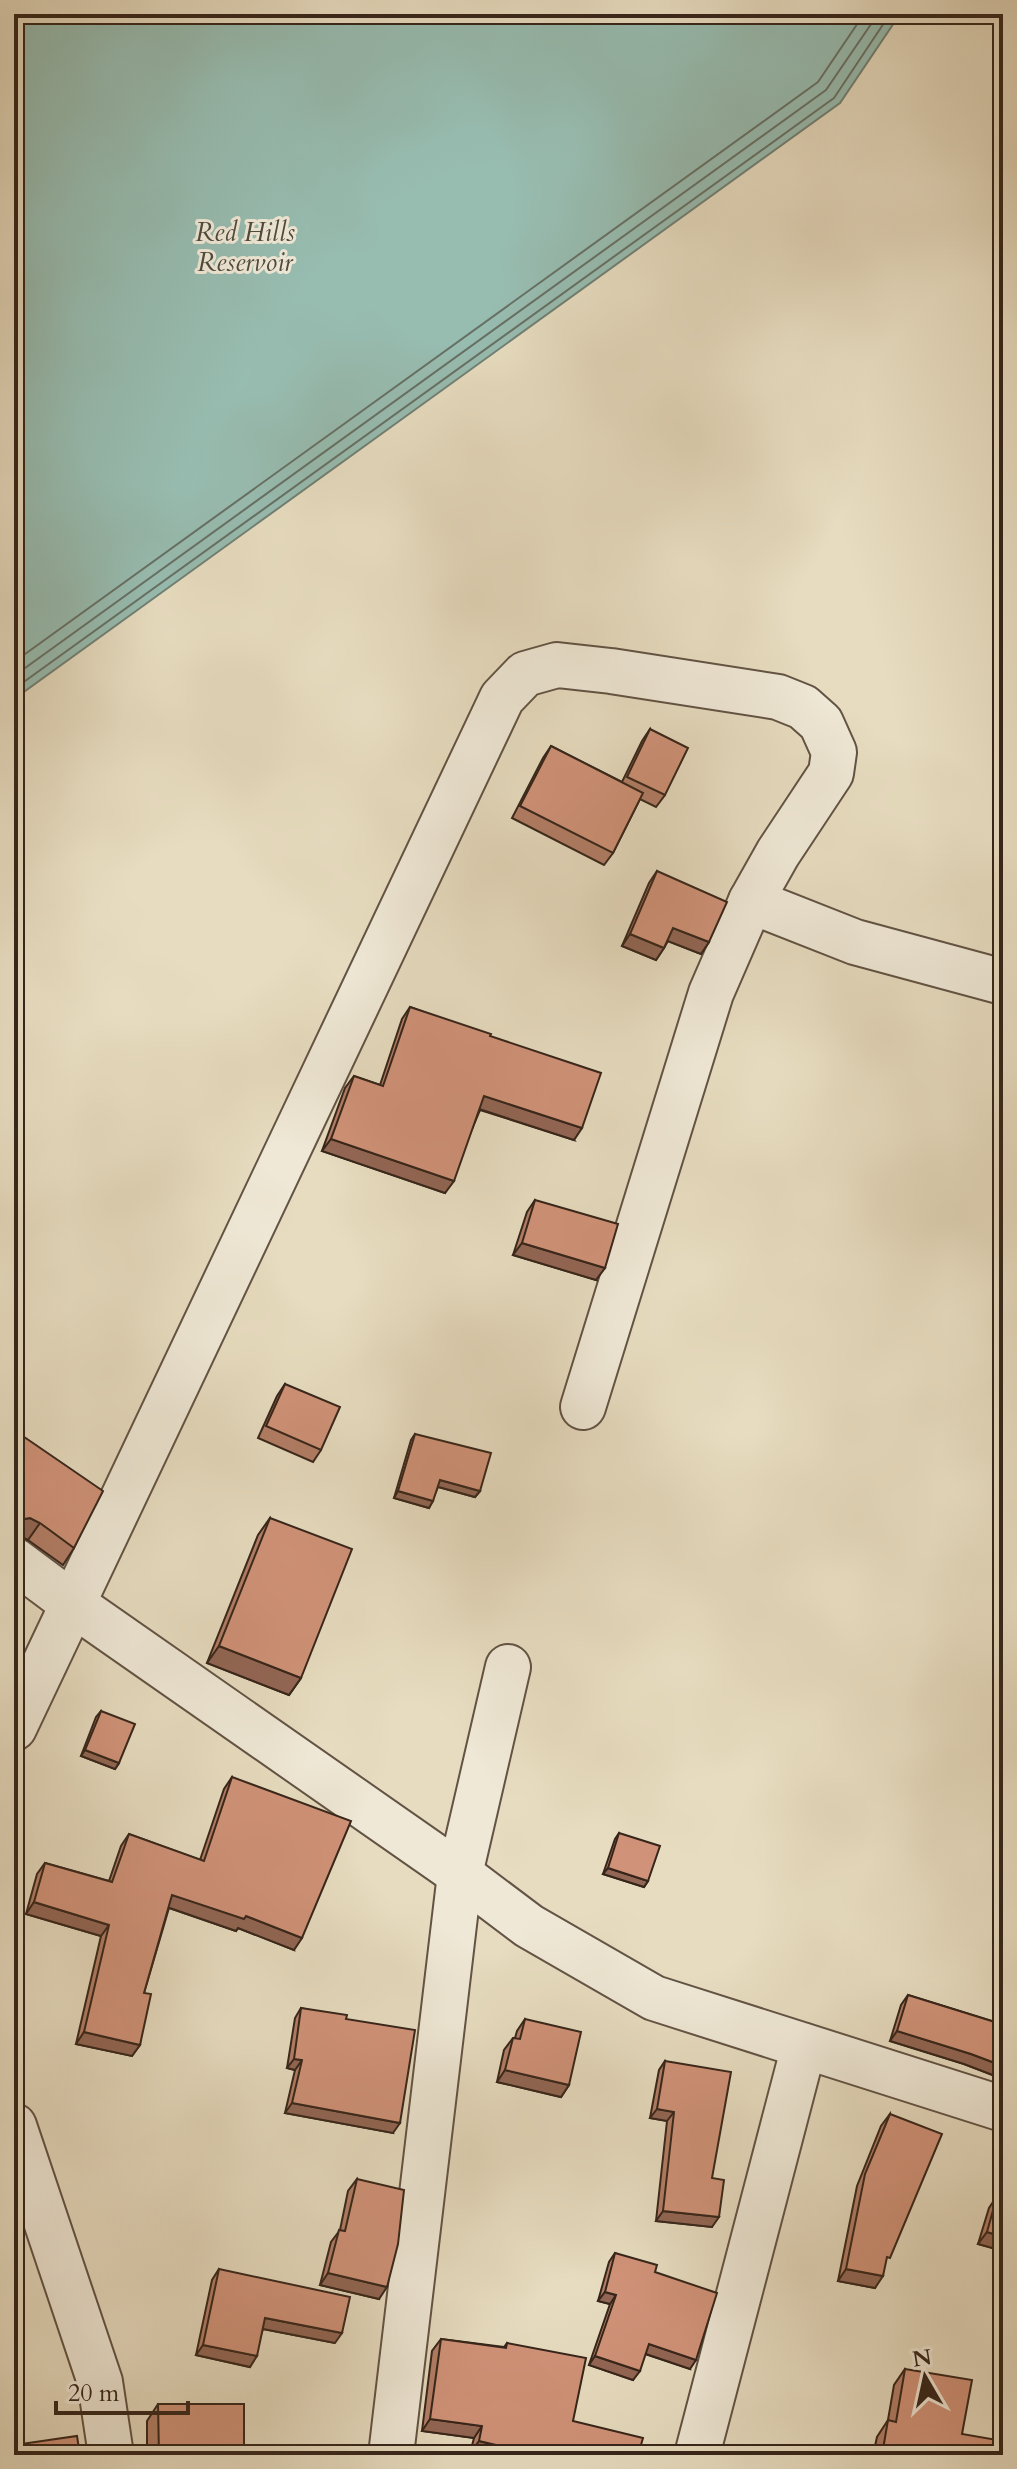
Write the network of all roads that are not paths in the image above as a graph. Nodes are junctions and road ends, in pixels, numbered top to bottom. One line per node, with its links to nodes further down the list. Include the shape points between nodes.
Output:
1 (751, 901): 2 (street, via 855,942); 3 (street, via 711,993); 5 (street, via 831,773 834,752 821,723 803,707 778,697 557,665 525,674 502,698)
2 (1003, 982)
3 (583, 1407)
4 (14, 1560): 5 (street)
5 (73, 1604): 7 (street); 8 (street)
6 (508, 1667): 8 (street)
7 (14, 1728)
8 (460, 1874): 9 (street, via 529,1926 654,1998); 13 (street)
9 (804, 2046): 10 (street); 14 (street)
10 (1003, 2109)
11 (14, 2126): 12 (street, via 100,2382)
12 (111, 2455)
13 (391, 2455)
14 (697, 2455)

